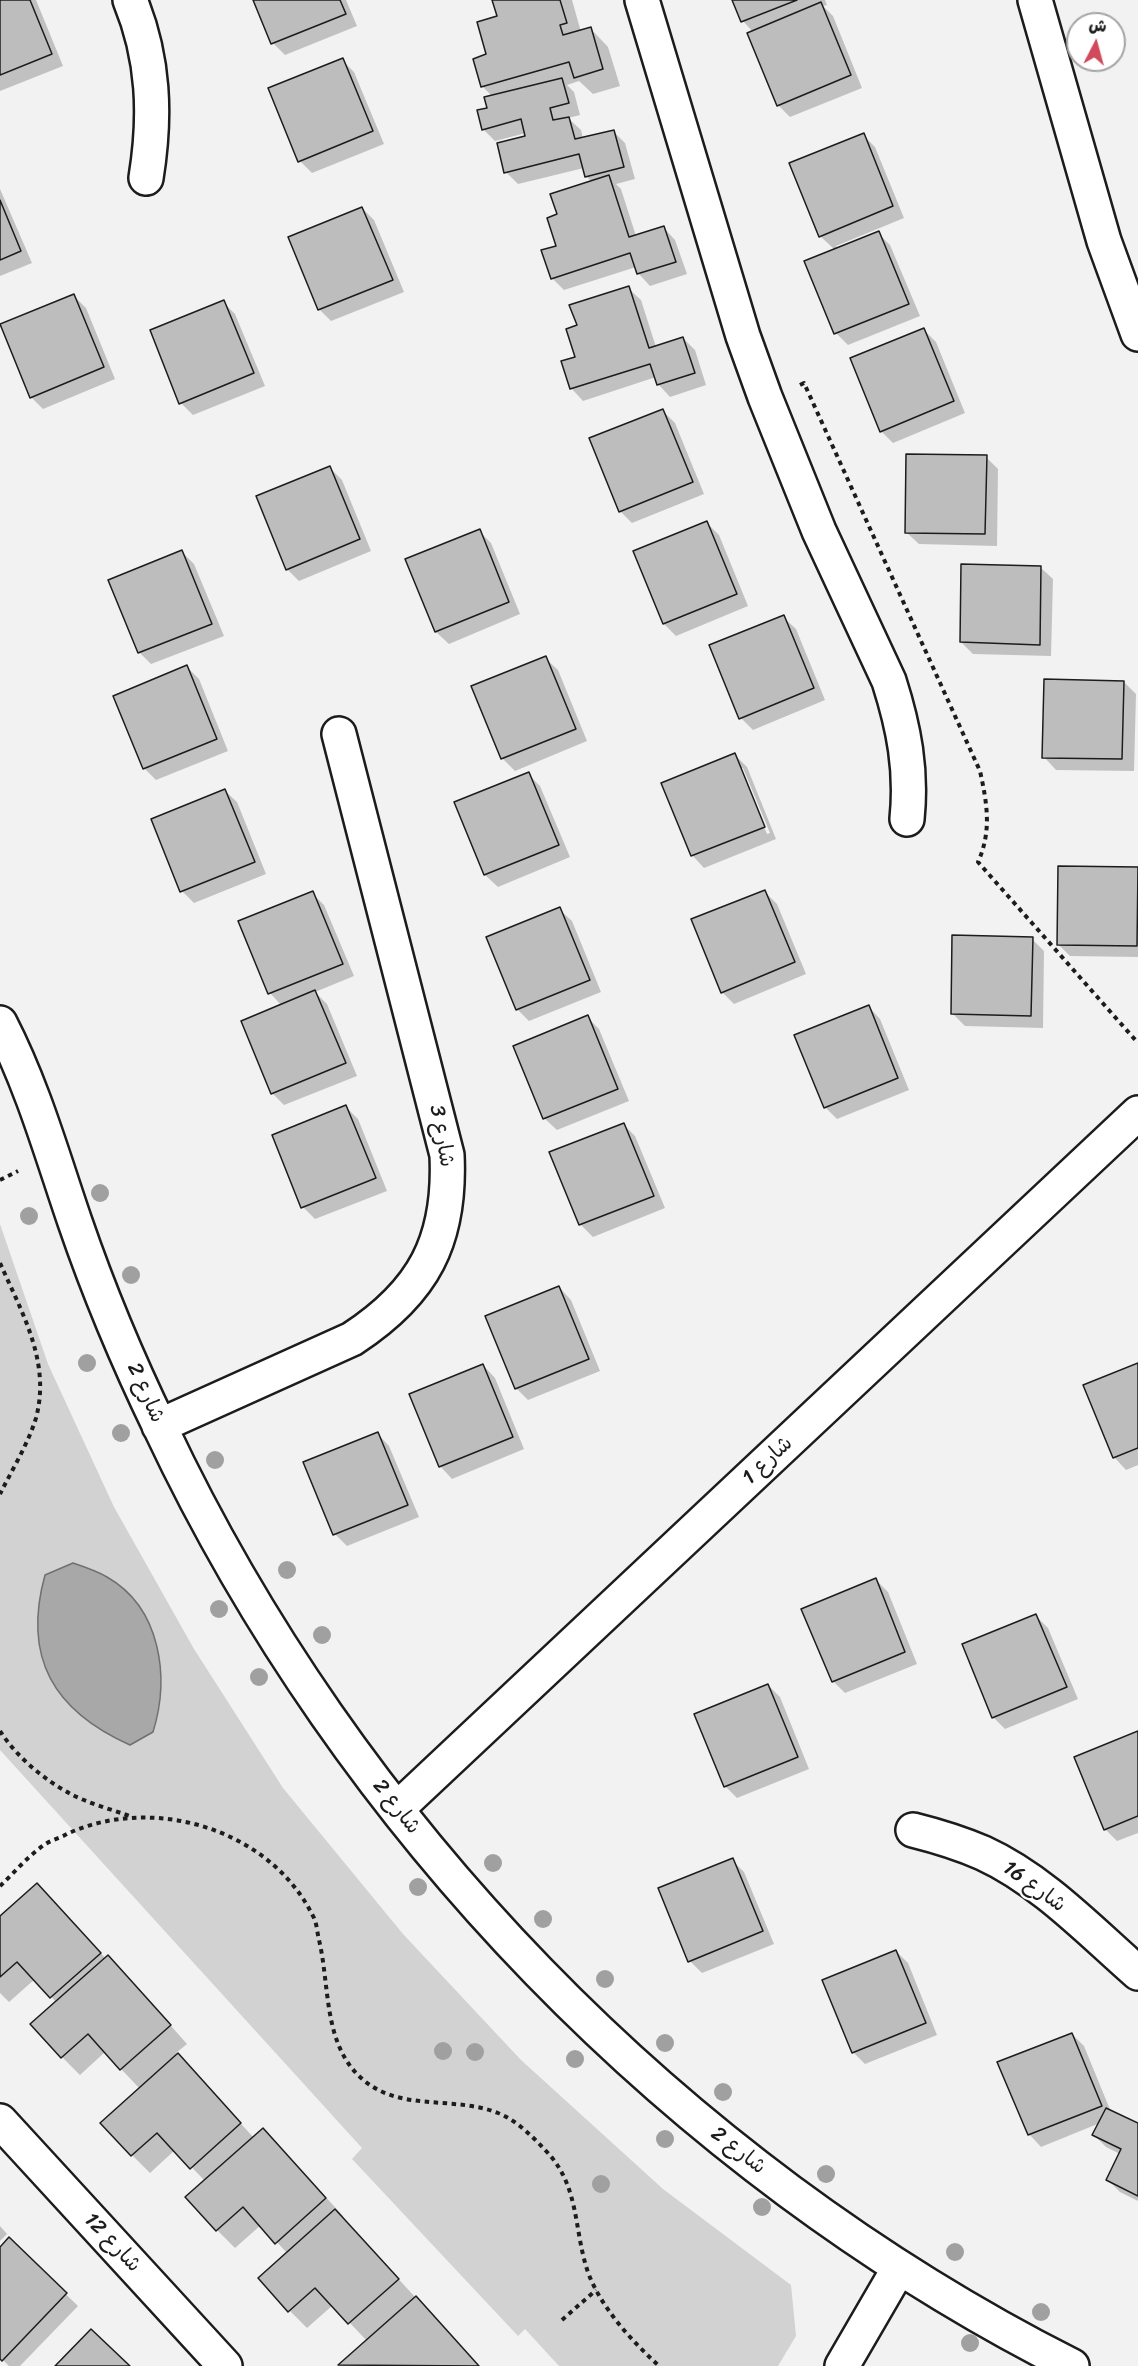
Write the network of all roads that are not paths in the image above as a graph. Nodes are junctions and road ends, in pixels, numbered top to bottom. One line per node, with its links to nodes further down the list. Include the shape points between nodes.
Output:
1 (130, 0): 4 (street, via 151,77 152,133)
2 (642, 0): 7 (street, via 765,397 819,531 892,690 909,762)
3 (1035, 0): 5 (street, via 1104,242)
4 (146, 178)
5 (1138, 334)
6 (339, 734): 10 (street, شارع 3, via 447,1155 444,1217 421,1275 378,1322 352,1339)
7 (907, 819)
8 (0, 1023): 10 (street, شارع 2, via 33,1096 102,1294)
9 (1138, 1113): 11 (street, شارع 1)
10 (159, 1426): 11 (street, شارع 2, via 244,1588 292,1665)
11 (397, 1809): 15 (street, شارع 2, via 508,1938 629,2059 760,2169)
12 (913, 1830): 13 (street, شارع 16, via 984,1853 1016,1871)
13 (1138, 1973)
14 (0, 2121): 16 (street, شارع 12)
15 (899, 2268): 17 (street); 18 (street, شارع 2, via 1008,2334)
16 (225, 2366)
17 (842, 2366)
18 (1072, 2366)

